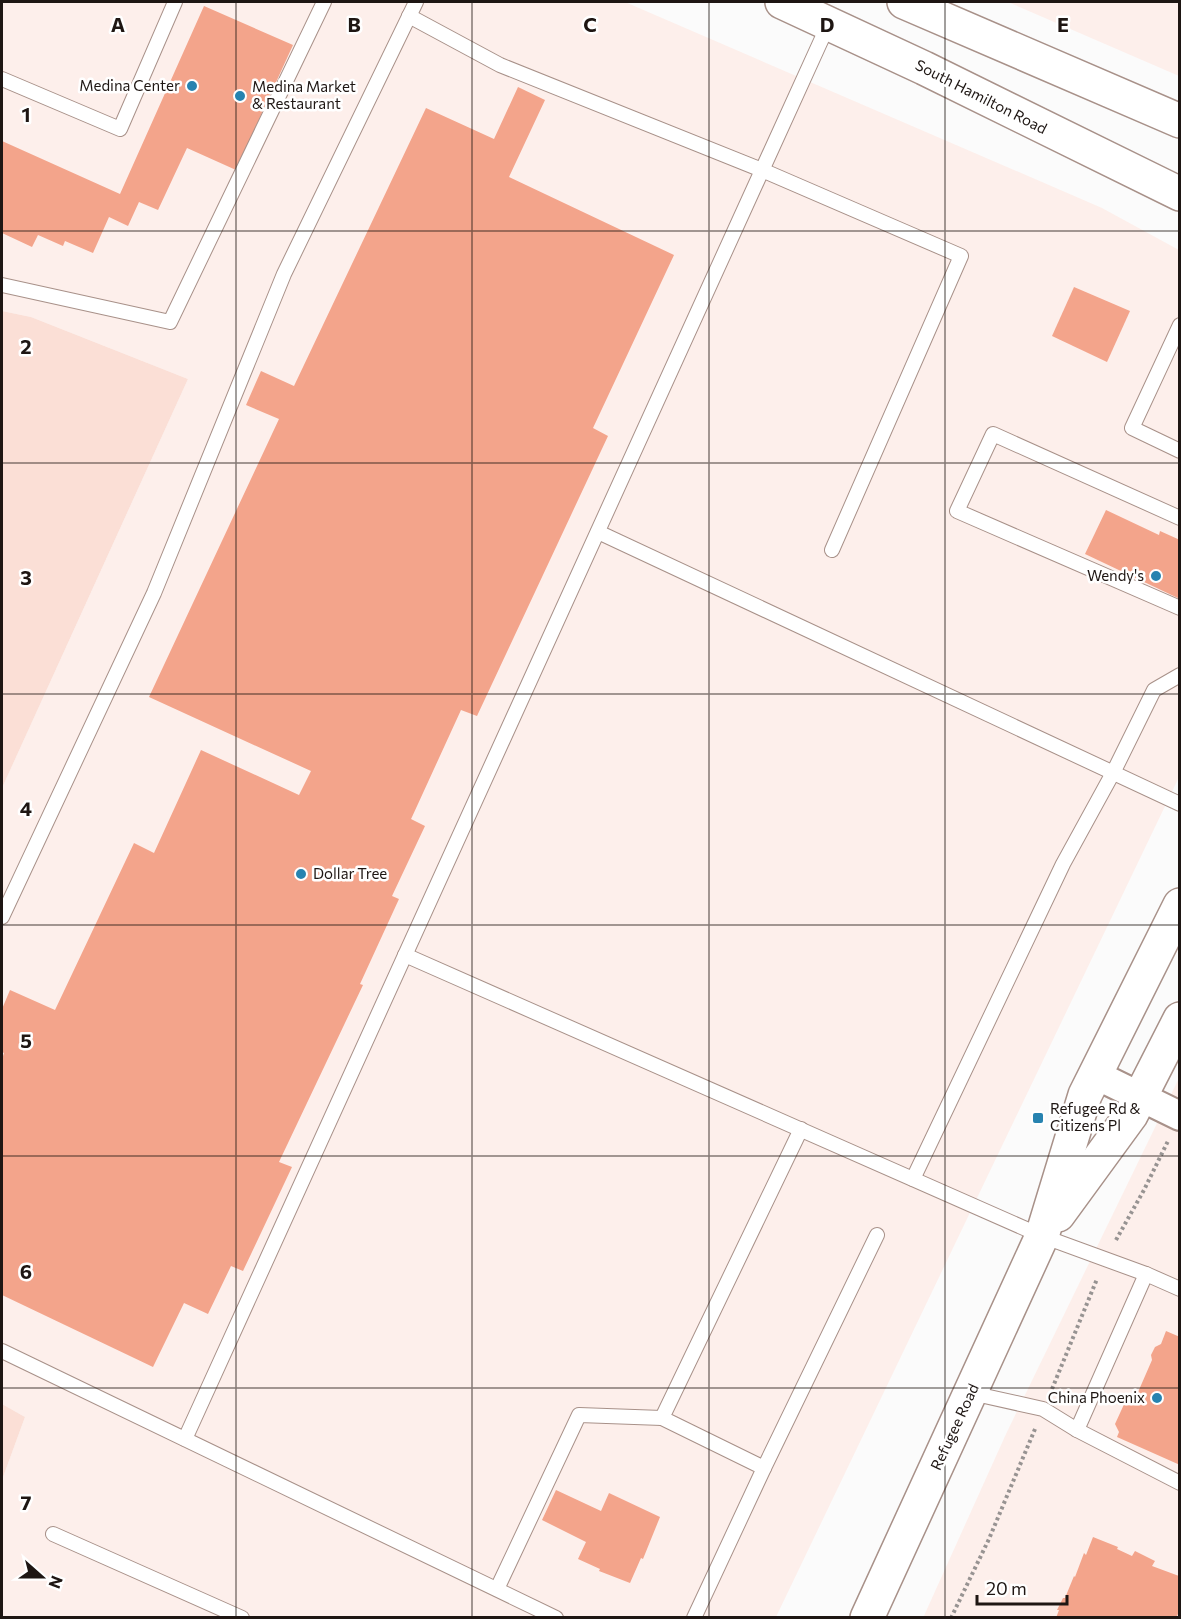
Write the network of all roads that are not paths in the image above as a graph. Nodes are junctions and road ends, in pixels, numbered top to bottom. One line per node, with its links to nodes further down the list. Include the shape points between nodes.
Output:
1 (175, 2): 8 (lane, via 120,129)
2 (324, 2): 12 (lane, via 170,322)
3 (416, 2): 6 (lane)
4 (782, 2): 7 (main road, South Hamilton Road)
5 (904, 2): 9 (main road)
6 (409, 16): 10 (lane, via 500,65); 23 (lane, via 284,274 154,593)
7 (829, 23): 10 (lane); 11 (main road, South Hamilton Road)
8 (2, 79)
9 (1179, 121)
10 (762, 170): 16 (lane); 17 (lane, via 961,256)
11 (1179, 194)
12 (2, 285)
13 (1179, 325): 14 (lane, via 1132,428)
14 (1179, 451)
15 (1179, 518): 18 (lane, via 993,434 957,511)
16 (598, 532): 20 (lane); 24 (lane)
17 (832, 550)
18 (1179, 608)
19 (1179, 675): 20 (lane, via 1154,690)
20 (1114, 771): 21 (lane); 30 (lane, via 1063,864)
21 (1179, 804)
22 (1179, 905): 26 (main road, Refugee Road)
23 (2, 917)
24 (405, 955): 29 (lane); 39 (lane)
25 (1179, 1020): 27 (main road, Refugee Road)
26 (1096, 1075): 27 (street); 32 (main road, Refugee Road, via 1085,1095)
27 (1140, 1097): 28 (street); 32 (main road, Refugee Road, via 1131,1115)
28 (1174, 1128)
29 (801, 1130): 30 (lane); 37 (lane)
30 (913, 1179): 32 (lane)
31 (878, 1235): 40 (lane)
32 (1042, 1236): 33 (lane); 36 (main road, Refugee Road)
33 (1146, 1274): 34 (lane); 38 (lane)
34 (1179, 1289)
35 (2, 1351): 39 (lane)
36 (971, 1393): 38 (lane, via 1043,1409); 47 (main road, Refugee Road)
37 (662, 1418): 40 (lane); 43 (lane, via 579,1415)
38 (1077, 1430): 41 (lane)
39 (185, 1439): 43 (lane)
40 (764, 1468): 46 (lane)
41 (1179, 1483)
42 (53, 1534): 44 (lane)
43 (497, 1589): 45 (lane)
44 (242, 1617)
45 (556, 1617)
46 (694, 1617)
47 (867, 1617)

